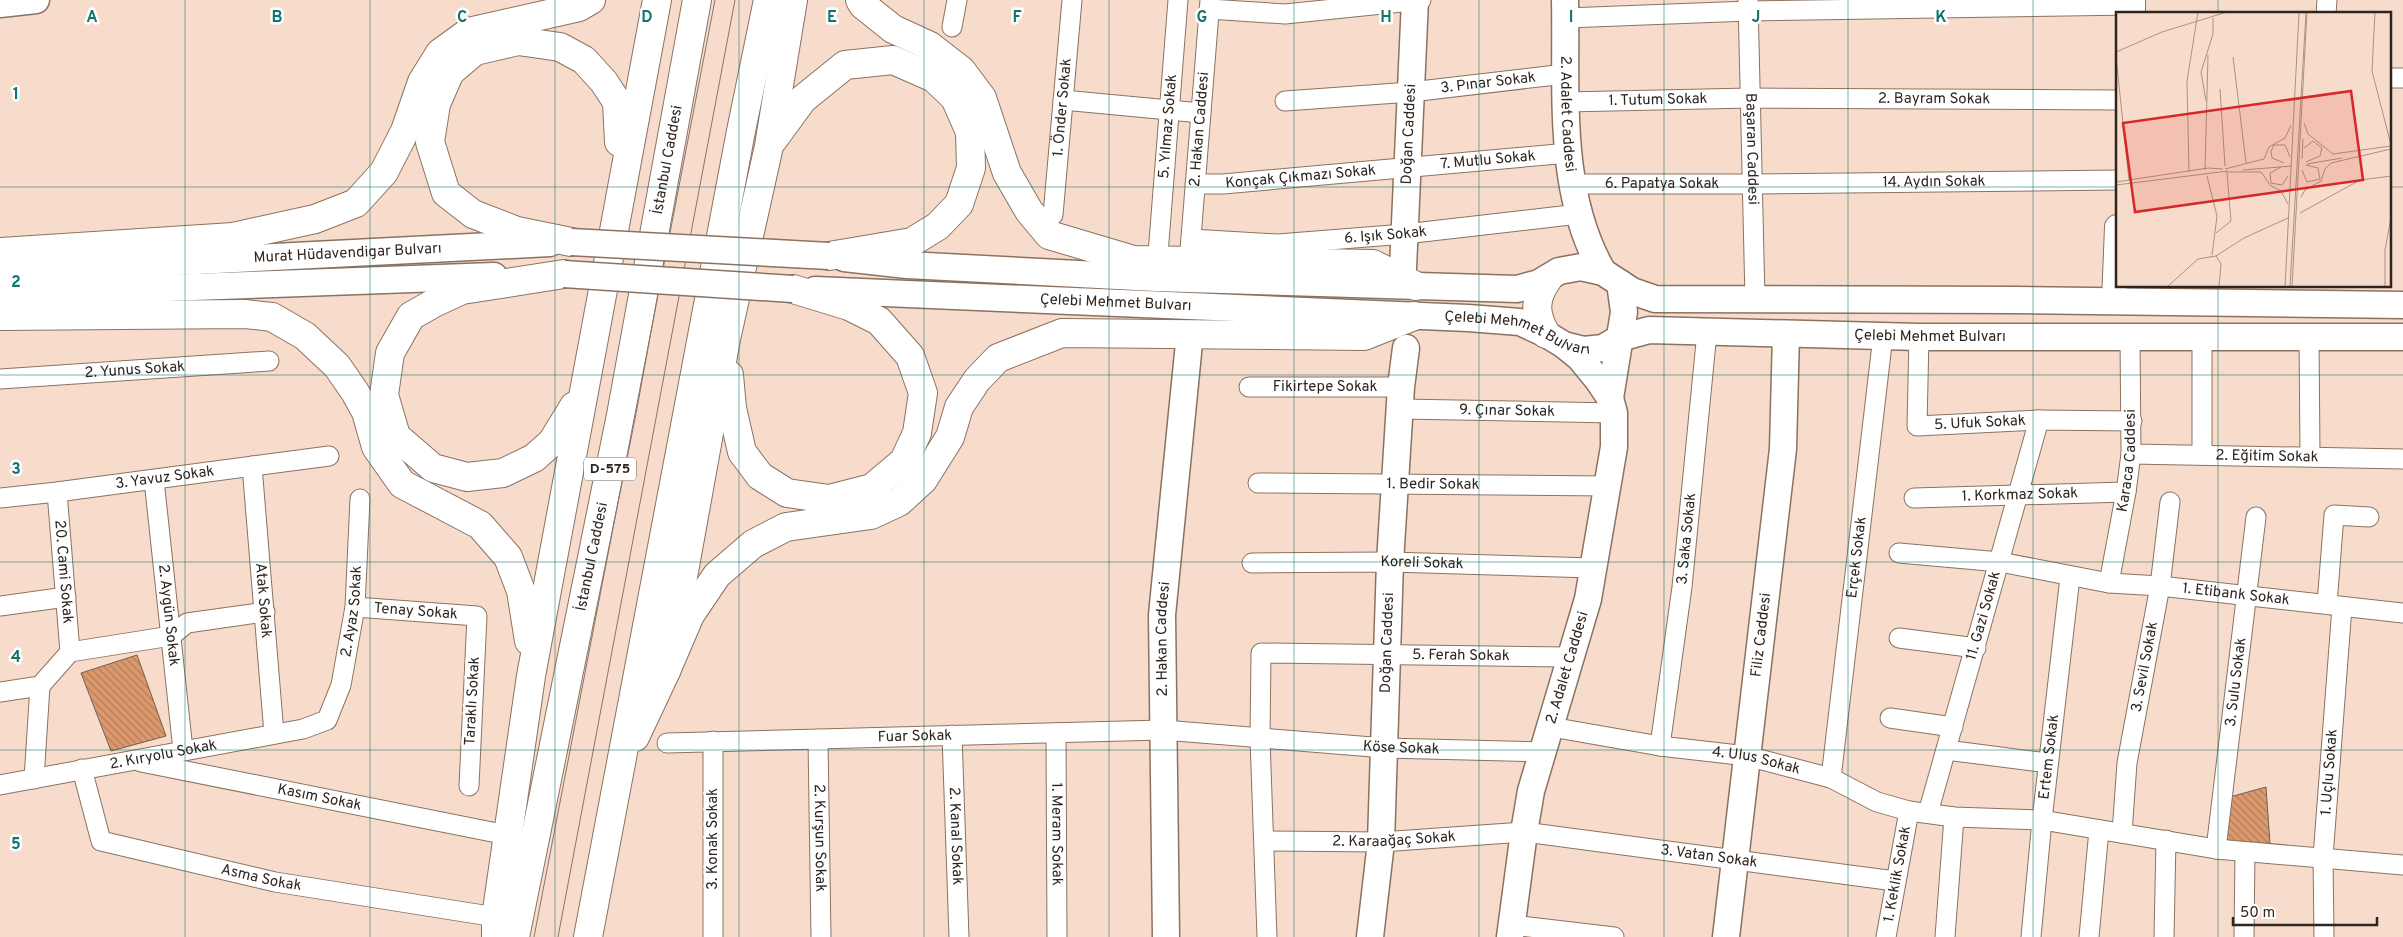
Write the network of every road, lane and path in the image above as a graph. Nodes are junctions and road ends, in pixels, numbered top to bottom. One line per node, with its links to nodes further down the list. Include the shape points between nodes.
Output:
1 (36, 0): 13 (main road)
2 (590, 0): 44 (main road, via 579,6 468,32 440,53 422,82 405,131 384,172 356,203 314,219 233,237)
3 (657, 0): 37 (main road)
4 (698, 0): 174 (main road, İstanbul Caddesi / D-575, via 621,415)
5 (768, 0): 151 (main road)
6 (793, 0): 30 (main road)
7 (860, 0): 52 (main road, via 893,29 930,46 962,70 982,98 1007,173 1029,211 1049,235 1132,260 1373,264)
8 (1072, 0): 24 (street, 1. Önder Sokak)
9 (1178, 0): 28 (street, 5. Yılmaz Sokak)
10 (1415, 0): 11 (street); 14 (street, via 1285,14); 22 (main road, Doğan Caddesi)
11 (1421, 0)
12 (952, 1): 18 (street)
13 (0, 4)
14 (1210, 5): 29 (street, 2. Hakan Caddesi)
15 (1748, 5): 16 (street); 17 (street); 23 (street, Başaran Caddesi)
16 (2133, 6)
17 (1566, 9): 19 (main road, 2. Adalet Caddesi)
18 (952, 28)
19 (1565, 74): 22 (street, 3. Pınar Sokak); 27 (main road, 2. Adalet Caddesi)
20 (2390, 78): 21 (street)
21 (2403, 78)
22 (1411, 92): 26 (street, 3. Pınar Sokak); 32 (main road, Doğan Caddesi)
23 (1750, 98): 25 (street, 2. Bayram Sokak); 27 (street, 1. Tutum Sokak); 36 (street, Başaran Caddesi)
24 (1063, 100): 28 (street); 38 (street, 1. Önder Sokak)
25 (2116, 100)
26 (1285, 101)
27 (1566, 102): 31 (main road, 2. Adalet Caddesi)
28 (1171, 110): 29 (street); 46 (street, 5. Yılmaz Sokak)
29 (1201, 112): 34 (street, 2. Hakan Caddesi)
30 (770, 146): 47 (main road, via 803,99 845,65 893,60 934,78 955,98 970,132 971,159 958,204 938,226 912,242); 73 (main road)
31 (1568, 153): 32 (street, 7. Mutlu Sokak); 35 (main road, 2. Adalet Caddesi)
32 (1408, 167): 34 (street, Konçak Çıkmazı Sokak); 40 (main road, Doğan Caddesi)
33 (2116, 180): 36 (street, 14. Aydın Sokak)
34 (1194, 184): 41 (street, 2. Hakan Caddesi)
35 (1573, 184): 36 (street, 6. Papatya Sokak); 39 (main road, 2. Adalet Caddesi)
36 (1751, 184): 59 (street, Başaran Caddesi)
37 (621, 187): 42 (main road, via 617,102 584,60 560,47 518,41 475,51 450,72 436,104 430,142 446,193 473,214 517,231); 78 (main road)
38 (1053, 215)
39 (1580, 219): 40 (street, 6. Işık Sokak); 51 (main road, via 1570,257); 53 (main road, 2. Adalet Caddesi, via 1590,248)
40 (1405, 234): 41 (street, 6. Işık Sokak, via 1278,244); 52 (main road, Doğan Caddesi)
41 (1191, 238): 48 (street, 2. Hakan Caddesi)
42 (571, 242): 43 (main road, Murat Hüdavendigar Bulvarı, bridge); 49 (main road, Murat Hüdavendigar Bulvarı)
43 (693, 249): 47 (main road, Çelebi Mehmet Bulvarı, bridge)
44 (0, 252)
45 (2116, 252): 60 (street)
46 (1158, 254)
47 (829, 256): 52 (main road, Çelebi Mehmet Bulvarı, via 907,265 1156,278)
48 (1190, 257)
49 (0, 271)
50 (564, 274): 54 (main road, Murat Hüdavendigar Bulvarı, bridge); 56 (main road, Murat Hüdavendigar Bulvarı); 78 (main road, via 462,290 412,316 390,353 384,395 396,436 433,468 467,477 503,474 534,458 552,442 570,414)
51 (1554, 275): 52 (main road, Çelebi Mehmet Bulvarı, via 1517,289); 53 (main road, Çelebi Mehmet Bulvarı, via 1581,267); 74 (main road, via 1540,290 1537,306 1538,320)
52 (1410, 277)
53 (1611, 278): 59 (main road, Çelebi Mehmet Bulvarı, via 1632,292 1655,299); 72 (main road, via 1624,312)
54 (689, 282): 55 (main road, Çelebi Mehmet Bulvarı, bridge)
55 (793, 289): 63 (main road, Çelebi Mehmet Bulvarı); 73 (main road, via 849,306 880,320 910,356 922,393 917,433 904,461 872,488 829,499 787,493 760,476 742,452 732,408)
56 (0, 294)
57 (2204, 294): 58 (main road, Çelebi Mehmet Bulvarı); 60 (main road, Çelebi Mehmet Bulvarı)
58 (2318, 296): 61 (main road, Çelebi Mehmet Bulvarı)
59 (1755, 298): 60 (main road, Çelebi Mehmet Bulvarı)
60 (2114, 301)
61 (2403, 305)
62 (0, 316): 127 (main road, via 245,314 272,317 305,336 337,366 355,392 366,412 376,447 402,484 480,525 508,558 522,590)
63 (1414, 316): 74 (main road, Çelebi Mehmet Bulvarı, via 1520,322); 126 (main road, via 1364,336 1062,333 998,358 977,380 959,407 950,438 923,480 899,502 871,514 786,527 753,544 716,574 690,615)
64 (1707, 332): 65 (main road, Çelebi Mehmet Bulvarı); 72 (main road, Çelebi Mehmet Bulvarı, via 1649,330); 142 (street, 3. Saka Sokak, via 1682,587)
65 (1786, 334): 66 (main road, Çelebi Mehmet Bulvarı); 147 (main road, Filiz Caddesi, via 1782,449)
66 (1883, 336): 68 (main road, Çelebi Mehmet Bulvarı); 152 (street, Erçek Sokak)
67 (2309, 336): 70 (main road, Çelebi Mehmet Bulvarı); 71 (main road, Çelebi Mehmet Bulvarı); 88 (street)
68 (1919, 337): 69 (main road, Çelebi Mehmet Bulvarı); 83 (street, 5. Ufuk Sokak, via 1916,426)
69 (2130, 337): 70 (main road, Çelebi Mehmet Bulvarı); 84 (street, Karaca Caddesi)
70 (2202, 337): 86 (street)
71 (2403, 337)
72 (1620, 338): 74 (main road, Çelebi Mehmet Bulvarı, via 1603,348 1584,350); 82 (main road, 2. Adalet Caddesi)
73 (726, 339): 126 (main road)
74 (1555, 339): 82 (main road, via 1598,380)
75 (1189, 343): 134 (main road, 2. Hakan Caddesi, via 1162,615)
76 (1406, 348): 81 (main road, Doğan Caddesi)
77 (268, 361): 79 (street, 2. Yunus Sokak)
78 (586, 374): 127 (main road)
79 (0, 379)
80 (1249, 387): 81 (street, Fikirtepe Sokak)
81 (1401, 398): 82 (street, 9. Çınar Sokak); 93 (main road, Doğan Caddesi)
82 (1612, 405): 94 (main road, 2. Adalet Caddesi, via 1614,446)
83 (2039, 420): 84 (street, 5. Ufuk Sokak); 97 (street, 11. Gazi Sokak)
84 (2132, 421): 85 (street, Karaca Caddesi)
85 (2131, 454): 86 (street, 2. Eğitim Sokak); 96 (street, Karaca Caddesi)
86 (2202, 455): 88 (street, 2. Eğitim Sokak)
87 (329, 456): 90 (street, 3. Yavuz Sokak)
88 (2310, 456): 89 (street, 2. Eğitim Sokak)
89 (2403, 459)
90 (252, 466): 91 (street, 3. Yavuz Sokak); 117 (street, Atak Sokak)
91 (154, 480): 95 (street, 3. Yavuz Sokak); 120 (street, 2. Aygün Sokak)
92 (1258, 483): 93 (street, 1. Bedir Sokak)
93 (1396, 483): 94 (street, 1. Bedir Sokak); 105 (main road, Doğan Caddesi)
94 (1608, 486): 108 (main road, 2. Adalet Caddesi)
95 (57, 492): 98 (street, 3. Yavuz Sokak); 113 (street, 20. Cami Sokak)
96 (2126, 492): 97 (street, 1. Korkmaz Sokak); 110 (street, Karaca Caddesi)
97 (2018, 495): 99 (street, 1. Korkmaz Sokak); 106 (street, 11. Gazi Sokak)
98 (0, 498)
99 (1914, 498)
100 (360, 499): 116 (street, 2. Ayaz Sokak)
101 (2170, 502): 111 (street, 3. Sevil Sokak)
102 (2256, 517): 112 (street, 3. Sulu Sokak)
103 (2369, 517): 115 (street, 1. Uçlu Sokak, via 2334,515)
104 (1899, 553): 106 (street, 1. Etibank Sokak)
105 (1390, 562): 107 (street, Koreli Sokak); 108 (street, Koreli Sokak); 124 (main road, Doğan Caddesi)
106 (2000, 562): 109 (street, 1. Etibank Sokak); 122 (street, 11. Gazi Sokak)
107 (1252, 563)
108 (1594, 568): 125 (main road, 2. Adalet Caddesi)
109 (2070, 577): 110 (street, 1. Etibank Sokak); 149 (street, Ertem Sokak)
110 (2109, 583): 111 (street, 1. Etibank Sokak)
111 (2160, 586): 112 (street, 1. Etibank Sokak); 161 (street, 3. Sevil Sokak, via 2127,763)
112 (2247, 595): 115 (street, 1. Etibank Sokak); 166 (street, 3. Sulu Sokak)
113 (66, 597): 114 (street); 123 (street, 20. Cami Sokak)
114 (0, 606)
115 (2334, 606): 118 (street, 1. Etibank Sokak); 168 (street, 1. Uçlu Sokak)
116 (355, 607): 119 (street, Tenay Sokak); 131 (street, 2. Ayaz Sokak, via 342,686)
117 (264, 612): 120 (street, via 187,623); 136 (street, Atak Sokak)
118 (2403, 614)
119 (477, 616): 155 (street, Taraklı Sokak)
120 (171, 636): 123 (street); 144 (street, 2. Aygün Sokak)
121 (1899, 638): 122 (street)
122 (1976, 648): 132 (street, 11. Gazi Sokak)
123 (70, 652): 128 (street)
124 (1387, 655): 125 (street, 5. Ferah Sokak); 139 (street, 5. Ferah Sokak, via 1261,653); 143 (main road, Doğan Caddesi)
125 (1570, 657): 133 (main road, 2. Adalet Caddesi)
126 (666, 671): 151 (main road)
127 (531, 676): 162 (main road)
128 (40, 686): 129 (street); 153 (street)
129 (0, 692)
130 (1890, 718): 132 (street)
131 (327, 720): 136 (street, 2. Kıryolu Sokak, via 303,729)
132 (1953, 727): 145 (street, 11. Gazi Sokak)
133 (1551, 728): 142 (street, 4. Ulus Sokak); 146 (main road, 2. Adalet Caddesi)
134 (1163, 730): 135 (street, Fuar Sokak); 139 (street, Köse Sokak); 180 (main road, 2. Hakan Caddesi)
135 (1056, 732): 137 (street, Fuar Sokak); 179 (street, 1. Meram Sokak)
136 (274, 734): 144 (street, 2. Kıryolu Sokak)
137 (952, 735): 138 (street, Fuar Sokak); 178 (street, 2. Kanal Sokak)
138 (818, 739): 140 (street, Fuar Sokak); 177 (street, 2. Kurşun Sokak)
139 (1260, 739): 143 (street, Köse Sokak); 164 (street)
140 (713, 741): 141 (street, Fuar Sokak); 176 (street, 3. Konak Sokak)
141 (667, 743)
142 (1660, 746): 147 (street, 4. Ulus Sokak)
143 (1385, 748): 146 (street, Köse Sokak); 165 (main road, Doğan Caddesi)
144 (183, 750): 148 (street, 2. Kıryolu Sokak)
145 (1946, 750): 149 (street); 156 (street, 11. Gazi Sokak)
146 (1543, 752): 160 (main road, 2. Adalet Caddesi, via 1531,791)
147 (1747, 756): 152 (street, 4. Ulus Sokak); 169 (main road, Filiz Caddesi)
148 (133, 760): 150 (street, 2. Kıryolu Sokak); 162 (street, Kasım Sokak)
149 (2048, 763): 158 (street, Ertem Sokak)
150 (82, 769): 153 (street, 2. Kıryolu Sokak); 172 (street, Asma Sokak, via 101,841 275,882)
151 (619, 771): 175 (main road)
152 (1831, 778): 156 (street, 4. Ulus Sokak, via 1877,802)
153 (34, 779): 154 (street, 2. Kıryolu Sokak)
154 (0, 785)
155 (469, 786)
156 (1919, 812): 157 (street, 4. Ulus Sokak); 171 (street, 1. Keklik Sokak)
157 (1954, 817): 158 (street, 4. Ulus Sokak); 186 (street)
158 (2042, 820): 159 (street, 4. Ulus Sokak); 187 (street, Ertem Sokak)
159 (2099, 830): 161 (street, 4. Ulus Sokak); 188 (street)
160 (1524, 832): 165 (street, 2. Karaağaç Sokak); 169 (street, 3. Vatan Sokak); 173 (main road, 2. Adalet Caddesi)
161 (2122, 834): 163 (street, 4. Ulus Sokak)
162 (507, 835): 172 (main road)
163 (2166, 840): 166 (street, 4. Ulus Sokak); 189 (street)
164 (1265, 841): 165 (street, 2. Karaağaç Sokak); 181 (street)
165 (1381, 842): 182 (main road, Doğan Caddesi)
166 (2216, 849): 167 (street, 4. Ulus Sokak)
167 (2245, 852): 168 (street, 4. Ulus Sokak); 190 (street)
168 (2323, 856): 170 (street, 4. Ulus Sokak); 191 (street, 1. Uçlu Sokak)
169 (1734, 859): 171 (street, 3. Vatan Sokak); 184 (main road, Filiz Caddesi)
170 (2403, 865)
171 (1895, 881): 185 (street, 1. Keklik Sokak)
172 (496, 927)
173 (1511, 931): 183 (street)
174 (515, 937)
175 (588, 937)
176 (713, 937)
177 (822, 937)
178 (959, 937)
179 (1057, 937)
180 (1166, 937)
181 (1267, 937)
182 (1370, 937)
183 (1614, 937)
184 (1726, 937)
185 (1886, 937)
186 (1945, 937)
187 (2030, 937)
188 (2089, 937)
189 (2164, 937)
190 (2244, 937)
191 (2324, 937)

